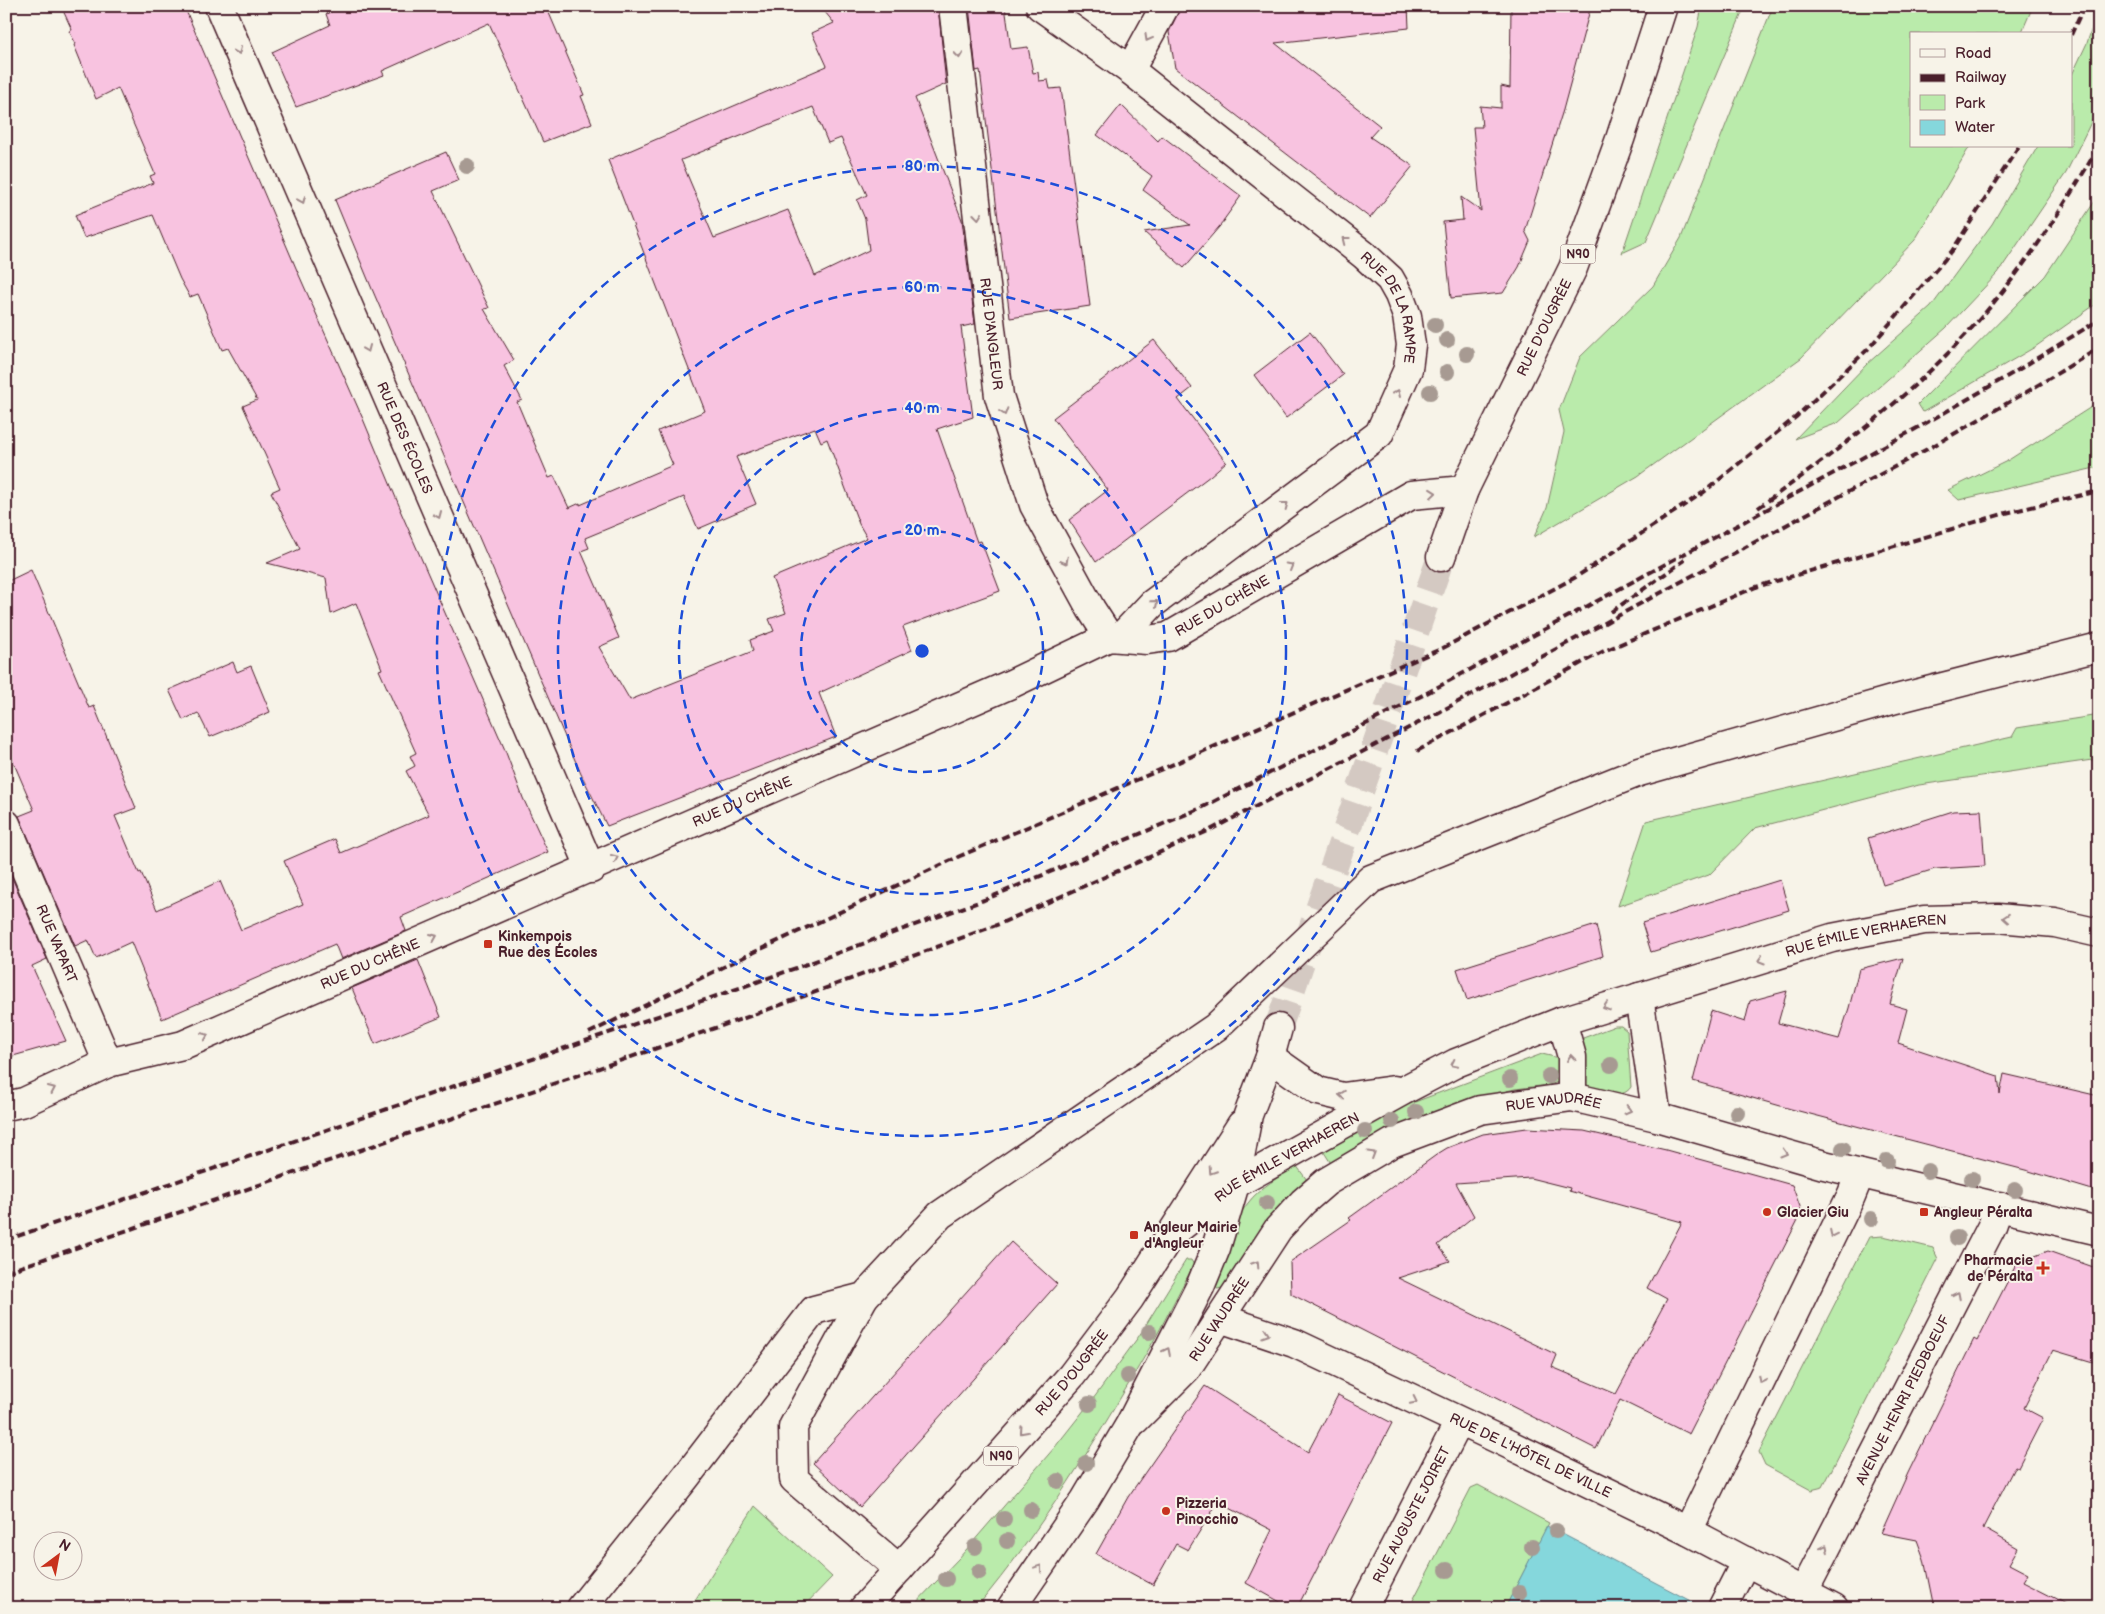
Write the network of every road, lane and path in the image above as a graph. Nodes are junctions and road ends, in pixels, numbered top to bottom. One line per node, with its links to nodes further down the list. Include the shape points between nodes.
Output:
1 (219, 6): 12 (street, RUE DES ÉCOLES, one-way to 12)
2 (953, 6): 9 (street, RUE D'ANGLEUR, one-way to 9, via 999,396 1034,506 1090,608)
3 (1040, 6): 6 (street, RUE DE LA RAMPE)
4 (1165, 6): 6 (street, one-way to 6)
5 (1663, 6): 7 (street, RUE D'OUGRÉE / N90, via 1620,139 1573,268)
6 (1130, 70): 9 (street, RUE DE LA RAMPE, one-way to 6, via 1152,604 1379,434 1408,369 1411,345 1407,316 1390,279)
7 (1464, 490): 8 (street, RUE D'OUGRÉE / N90); 9 (street, RUE DU CHÊNE, one-way to 7, via 1147,640 1168,637 1411,496)
8 (1441, 557)
9 (1115, 637): 12 (street, RUE DU CHÊNE, one-way to 9)
10 (2099, 647): 29 (street, via 1892,700 1639,772 1371,879 1216,1027 940,1215)
11 (6, 824): 18 (street, RUE VAPART)
12 (591, 869): 18 (street, RUE DU CHÊNE, one-way to 12, via 183,1045)
13 (2099, 933): 14 (street, RUE ÉMILE VERHAEREN, one-way to 14, via 2055,923 1998,918 1924,920 1832,938)
14 (1639, 996): 15 (street, RUE ÉMILE VERHAEREN, one-way to 15); 23 (street)
15 (1562, 1021): 19 (street, RUE ÉMILE VERHAEREN, one-way to 19, via 1456,1063); 20 (street, one-way to 15, via 1572,1057)
16 (1278, 1028): 17 (street, RUE D'OUGRÉE / N90)
17 (1270, 1057): 19 (street, RUE ÉMILE VERHAEREN, one-way to 17, via 1343,1096 1318,1091); 22 (street, RUE D'OUGRÉE / N90)
18 (108, 1063): 21 (street, RUE DU CHÊNE, one-way to 18, via 24,1102)
19 (1408, 1088): 25 (street, RUE ÉMILE VERHAEREN)
20 (1572, 1097): 23 (street, RUE VAUDRÉE, one-way to 23); 30 (street, RUE VAUDRÉE, one-way to 20, via 1278,1230 1326,1182 1392,1143 1480,1110)
21 (6, 1106)
22 (1248, 1115): 25 (street, RUE D'OUGRÉE / N90); 28 (street, RUE D'OUGRÉE / N90, one-way to 28)
23 (1657, 1117): 24 (street, RUE VAUDRÉE, one-way to 24)
24 (1860, 1174): 26 (street, RUE VAUDRÉE); 33 (street, one-way to 33)
25 (1236, 1184): 28 (street, RUE ÉMILE VERHAEREN); 32 (street, RUE D'OUGRÉE / N90, one-way to 25, via 1200,1287)
26 (1999, 1206): 27 (street, RUE VAUDRÉE); 36 (street, AVENUE HENRI PIEDBOEUF, one-way to 26, via 1992,1226)
27 (2099, 1231)
28 (1172, 1233): 35 (street, RUE D'OUGRÉE / N90, one-way to 35, via 1130,1298 1072,1375)
29 (864, 1297): 35 (street, via 793,1427 794,1479); 37 (street, via 814,1310)
30 (1220, 1318): 31 (street, RUE DE L'HÔTEL DE VILLE, one-way to 31, via 1294,1343); 32 (street, RUE VAUDRÉE, via 1187,1368)
31 (1459, 1422): 33 (street, RUE DE L'HÔTEL DE VILLE); 40 (street, RUE AUGUSTE JOIRET)
32 (1129, 1426): 39 (street, RUE D'OUGRÉE / N90, one-way to 32, via 1085,1500)
33 (1688, 1531): 34 (street, RUE DE L'HÔTEL DE VILLE)
34 (1746, 1561): 36 (street, RUE DE L'HÔTEL DE VILLE); 41 (street)
35 (899, 1569): 38 (street, RUE D'OUGRÉE / N90)
36 (1804, 1591): 42 (street, RUE DE L'HÔTEL DE VILLE)
37 (581, 1608)
38 (864, 1608)
39 (1011, 1608)
40 (1363, 1608)
41 (1722, 1608)
42 (1834, 1608)

